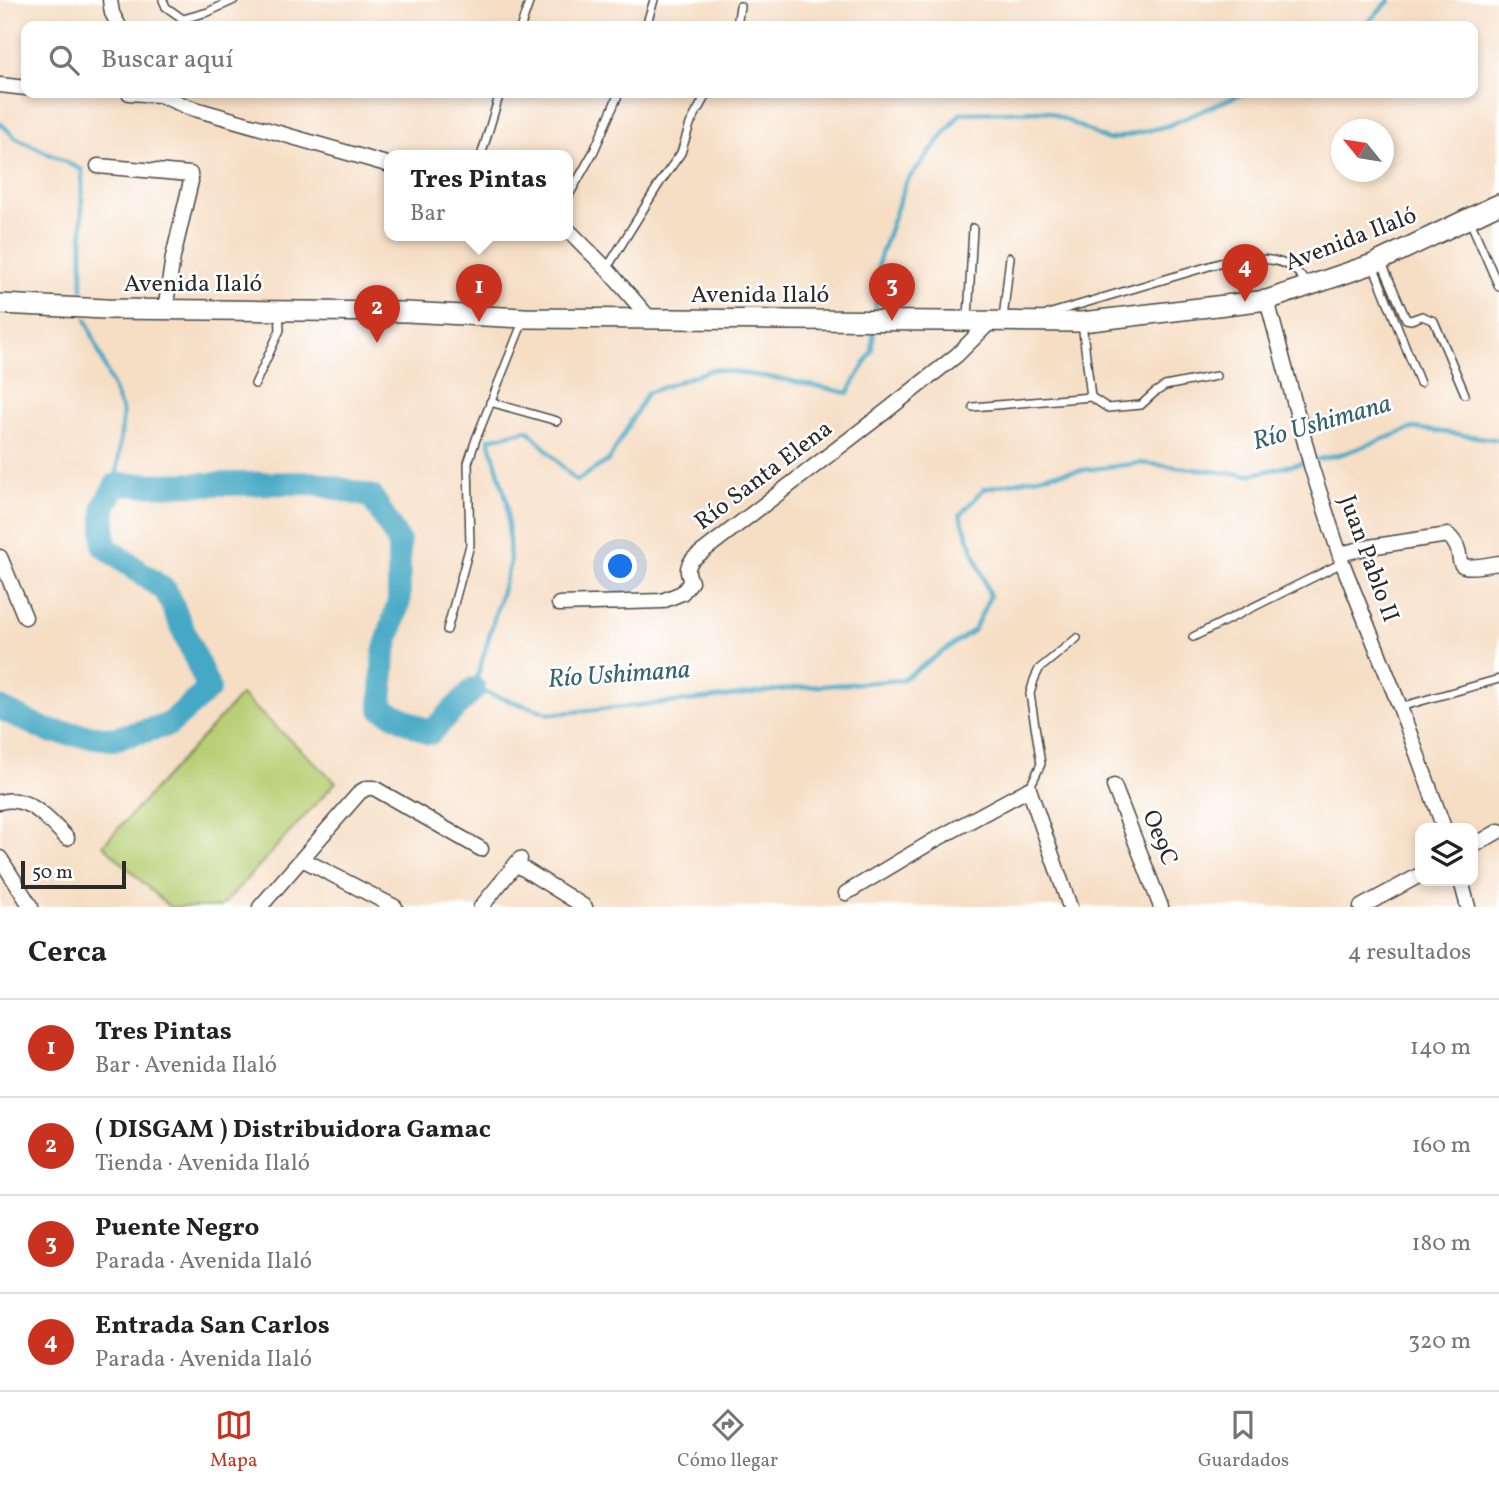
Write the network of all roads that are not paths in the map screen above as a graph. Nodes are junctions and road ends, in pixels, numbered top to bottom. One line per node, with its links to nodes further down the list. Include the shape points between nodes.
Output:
1 (110, 0): 7 (street)
2 (163, 0): 3 (lane, via 183,19)
3 (234, 0)
4 (530, 0): 8 (lane)
5 (654, 0): 9 (lane)
6 (740, 6): 10 (lane)
7 (116, 21)
8 (523, 21)
9 (648, 21)
10 (738, 21)
11 (0, 85): 12 (street)
12 (21, 87)
13 (168, 98): 18 (street)
14 (498, 98): 17 (lane)
15 (617, 98): 20 (lane)
16 (704, 98): 27 (lane, via 681,153)
17 (483, 150)
18 (384, 163)
19 (98, 166): 32 (street, via 191,174)
20 (573, 188)
21 (1499, 204): 22 (main road, Avenida Ilaló)
22 (1469, 218): 26 (main road, Avenida Ilaló); 29 (lane)
23 (973, 228): 37 (lane)
24 (573, 235): 27 (street)
25 (1010, 257): 38 (lane)
26 (1377, 262): 28 (main road, Avenida Ilaló); 40 (lane); 42 (lane, via 1406,319 1422,316 1434,321)
27 (606, 268): 35 (street)
28 (1307, 285): 30 (main road, Avenida Ilaló); 38 (lane, via 1293,267 1281,262 1265,258 1223,262)
29 (1499, 287)
30 (1267, 300): 36 (main road, Avenida Ilaló); 48 (street, Juan Pablo II)
31 (0, 304): 32 (main road, Avenida Ilaló)
32 (165, 310): 33 (main road, Avenida Ilaló)
33 (279, 310): 34 (main road, Avenida Ilaló); 41 (lane, via 280,330)
34 (524, 318): 35 (main road, Avenida Ilaló); 44 (lane)
35 (651, 320): 37 (main road, Avenida Ilaló)
36 (1082, 322): 38 (main road, Avenida Ilaló); 43 (lane)
37 (968, 323): 38 (main road, Avenida Ilaló)
38 (1003, 323): 50 (street, Río Santa Elena, via 693,559 687,574 691,582 682,593 662,601)
39 (1216, 376): 43 (lane, via 1166,386 1141,405 1108,408)
40 (1420, 383)
41 (256, 384)
42 (1465, 394)
43 (1091, 397): 45 (lane)
44 (490, 402): 46 (lane); 52 (lane, via 468,463 470,545)
45 (974, 407)
46 (556, 421)
47 (0, 557): 51 (street)
48 (1341, 558): 49 (street, via 1448,535 1464,567); 53 (lane); 56 (street, Juan Pablo II)
49 (1499, 563)
50 (559, 604)
51 (24, 617)
52 (447, 630)
53 (1193, 637)
54 (1077, 638): 58 (lane, via 1039,669 1034,680 1030,694 1041,764)
55 (1499, 679): 56 (lane)
56 (1400, 706): 60 (street, Juan Pablo II)
57 (1114, 786): 76 (street, Oe9C)
58 (1029, 789): 69 (street); 75 (street)
59 (0, 802): 62 (street, via 15,799 40,811)
60 (1442, 823)
61 (1499, 831): 63 (street)
62 (67, 838)
63 (1478, 843)
64 (481, 849): 66 (street, via 367,788)
65 (0, 858): 70 (street)
66 (302, 859): 71 (street); 72 (street)
67 (1415, 878): 77 (street)
68 (1462, 886): 78 (street)
69 (846, 893)
70 (31, 907)
71 (260, 907)
72 (395, 907)
73 (481, 907): 74 (street, via 518,861)
74 (585, 907)
75 (1070, 907)
76 (1161, 907)
77 (1362, 907)
78 (1468, 907)

